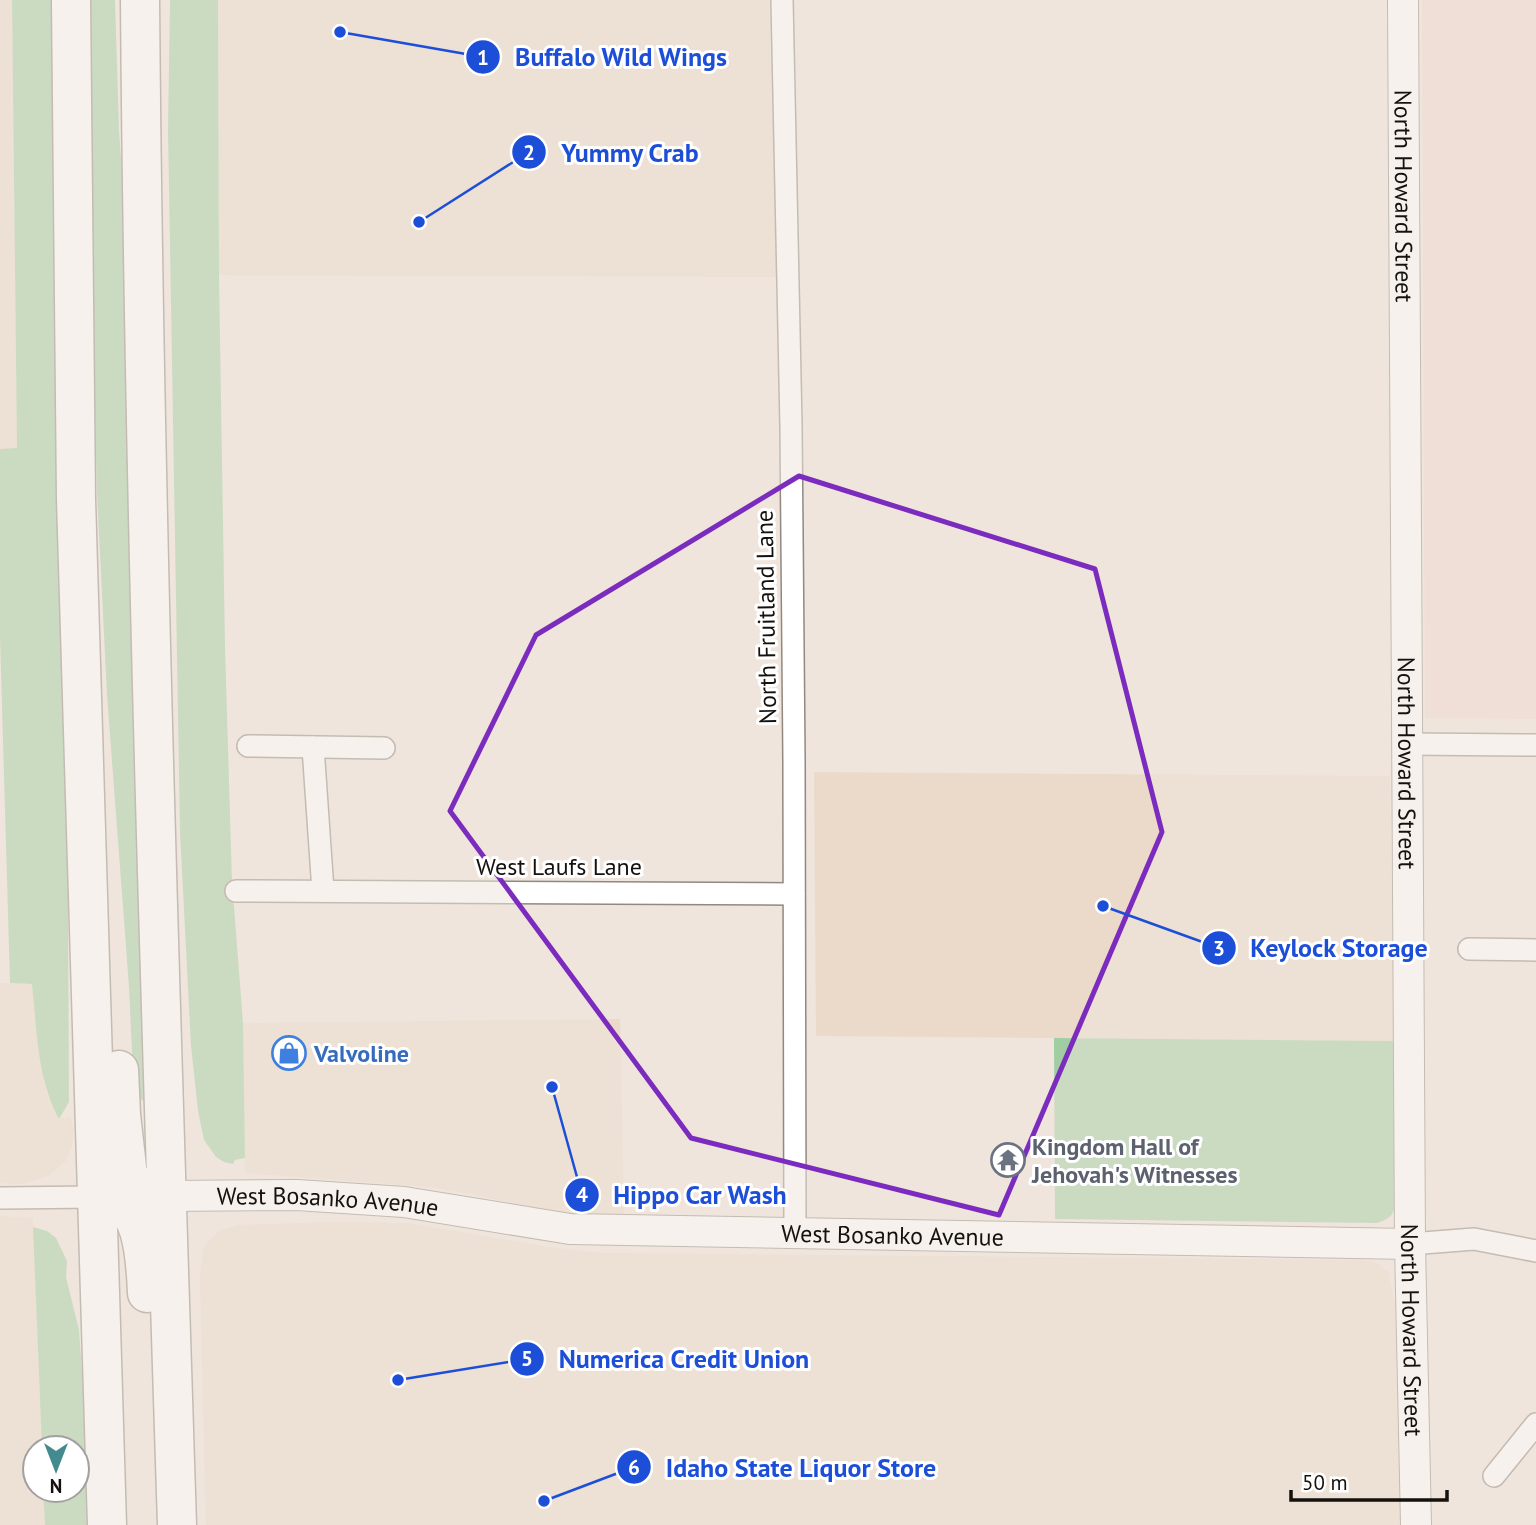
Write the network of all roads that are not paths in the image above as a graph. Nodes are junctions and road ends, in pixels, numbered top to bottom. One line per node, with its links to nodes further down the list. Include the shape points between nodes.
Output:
1 (71, 0): 15 (highway, via 76,499)
2 (140, 0): 16 (highway, via 146,455)
3 (782, 0): 12 (street, North Fruitland Lane)
4 (1403, 0): 5 (street, North Howard Street)
5 (1406, 744): 7 (street); 20 (street, North Howard Street)
6 (248, 746): 8 (street)
7 (1536, 746)
8 (313, 747): 9 (street); 11 (street)
9 (384, 748)
10 (236, 891): 11 (street, West Laufs Lane)
11 (323, 891): 12 (street, West Laufs Lane)
12 (794, 894): 19 (street, North Fruitland Lane)
13 (1469, 949): 14 (street)
14 (1536, 950)
15 (90, 975): 16 (highway, via 109,1015 128,1176 147,1191); 17 (highway)
16 (167, 1196): 19 (street, West Bosanko Avenue, via 298,1195 404,1202 570,1229); 23 (highway)
17 (97, 1197): 18 (street); 23 (highway, via 122,1204 135,1220 142,1242 158,1386); 25 (highway)
18 (0, 1198)
19 (795, 1234): 20 (street, West Bosanko Avenue)
20 (1410, 1244): 21 (street, West Bosanko Avenue, via 1474,1239); 27 (street, North Howard Street)
21 (1536, 1251)
22 (1536, 1424): 24 (street)
23 (175, 1449): 26 (highway)
24 (1494, 1476)
25 (107, 1525)
26 (177, 1525)
27 (1416, 1525)

